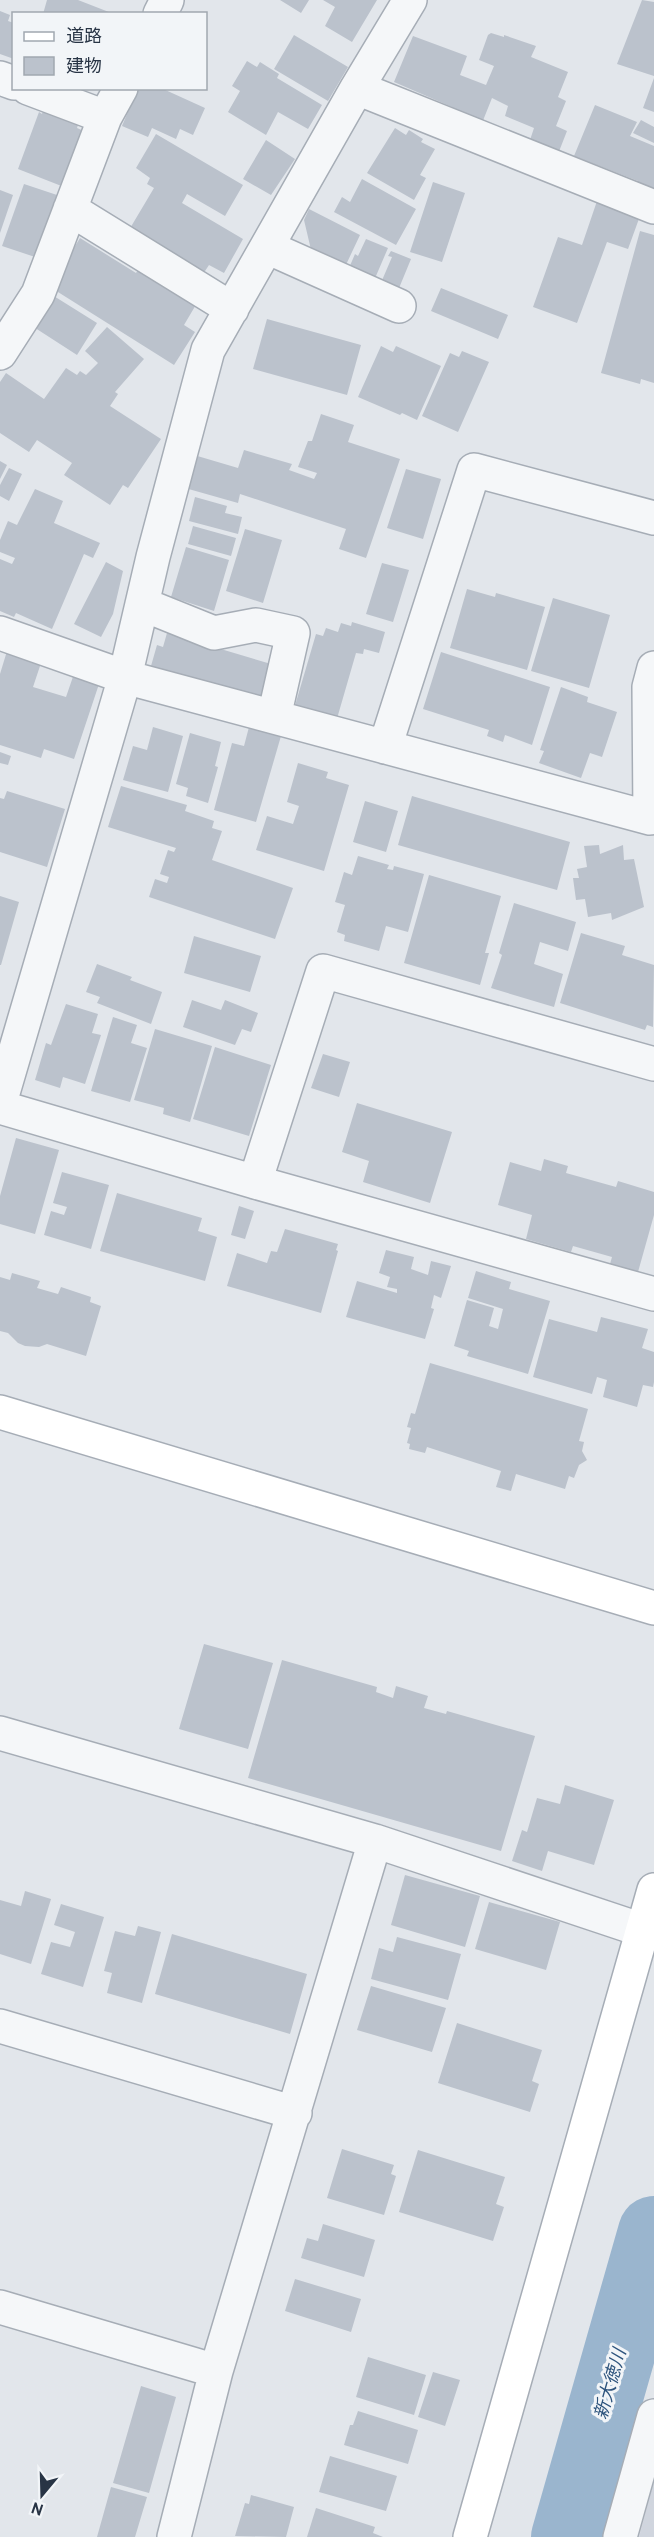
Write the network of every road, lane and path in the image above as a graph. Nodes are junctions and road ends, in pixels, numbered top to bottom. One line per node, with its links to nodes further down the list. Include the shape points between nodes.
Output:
1 (410, 0): 2 (street)
2 (357, 88): 6 (street); 8 (street)
3 (33, 90): 5 (street)
4 (120, 90): 5 (street)
5 (105, 117): 7 (street)
6 (654, 207)
7 (70, 209): 10 (street); 11 (street, via 38,294)
8 (267, 247): 9 (street); 10 (street)
9 (399, 306)
10 (232, 309): 13 (street, via 208,350)
11 (0, 353)
12 (654, 518): 18 (street, via 474,471)
13 (142, 604): 16 (street); 17 (street, via 213,633 256,625 293,633)
14 (0, 633): 16 (street)
15 (654, 668): 19 (street, via 650,687)
16 (125, 676): 17 (street); 21 (street)
17 (274, 717): 18 (street)
18 (385, 747): 19 (street)
19 (652, 825)
20 (654, 1064): 22 (street, via 323,971)
21 (0, 1105): 22 (street)
22 (255, 1182): 23 (street)
23 (654, 1294)
24 (0, 1412): 25 (street)
25 (654, 1608)
26 (0, 1733): 27 (street)
27 (375, 1841): 29 (street); 31 (street)
28 (654, 1890): 29 (street)
29 (642, 1930): 36 (street)
30 (0, 2026): 31 (street)
31 (295, 2114): 33 (street)
32 (0, 2307): 33 (street)
33 (216, 2371): 35 (street)
34 (654, 2416): 37 (street)
35 (174, 2537)
36 (470, 2537)
37 (620, 2537)

